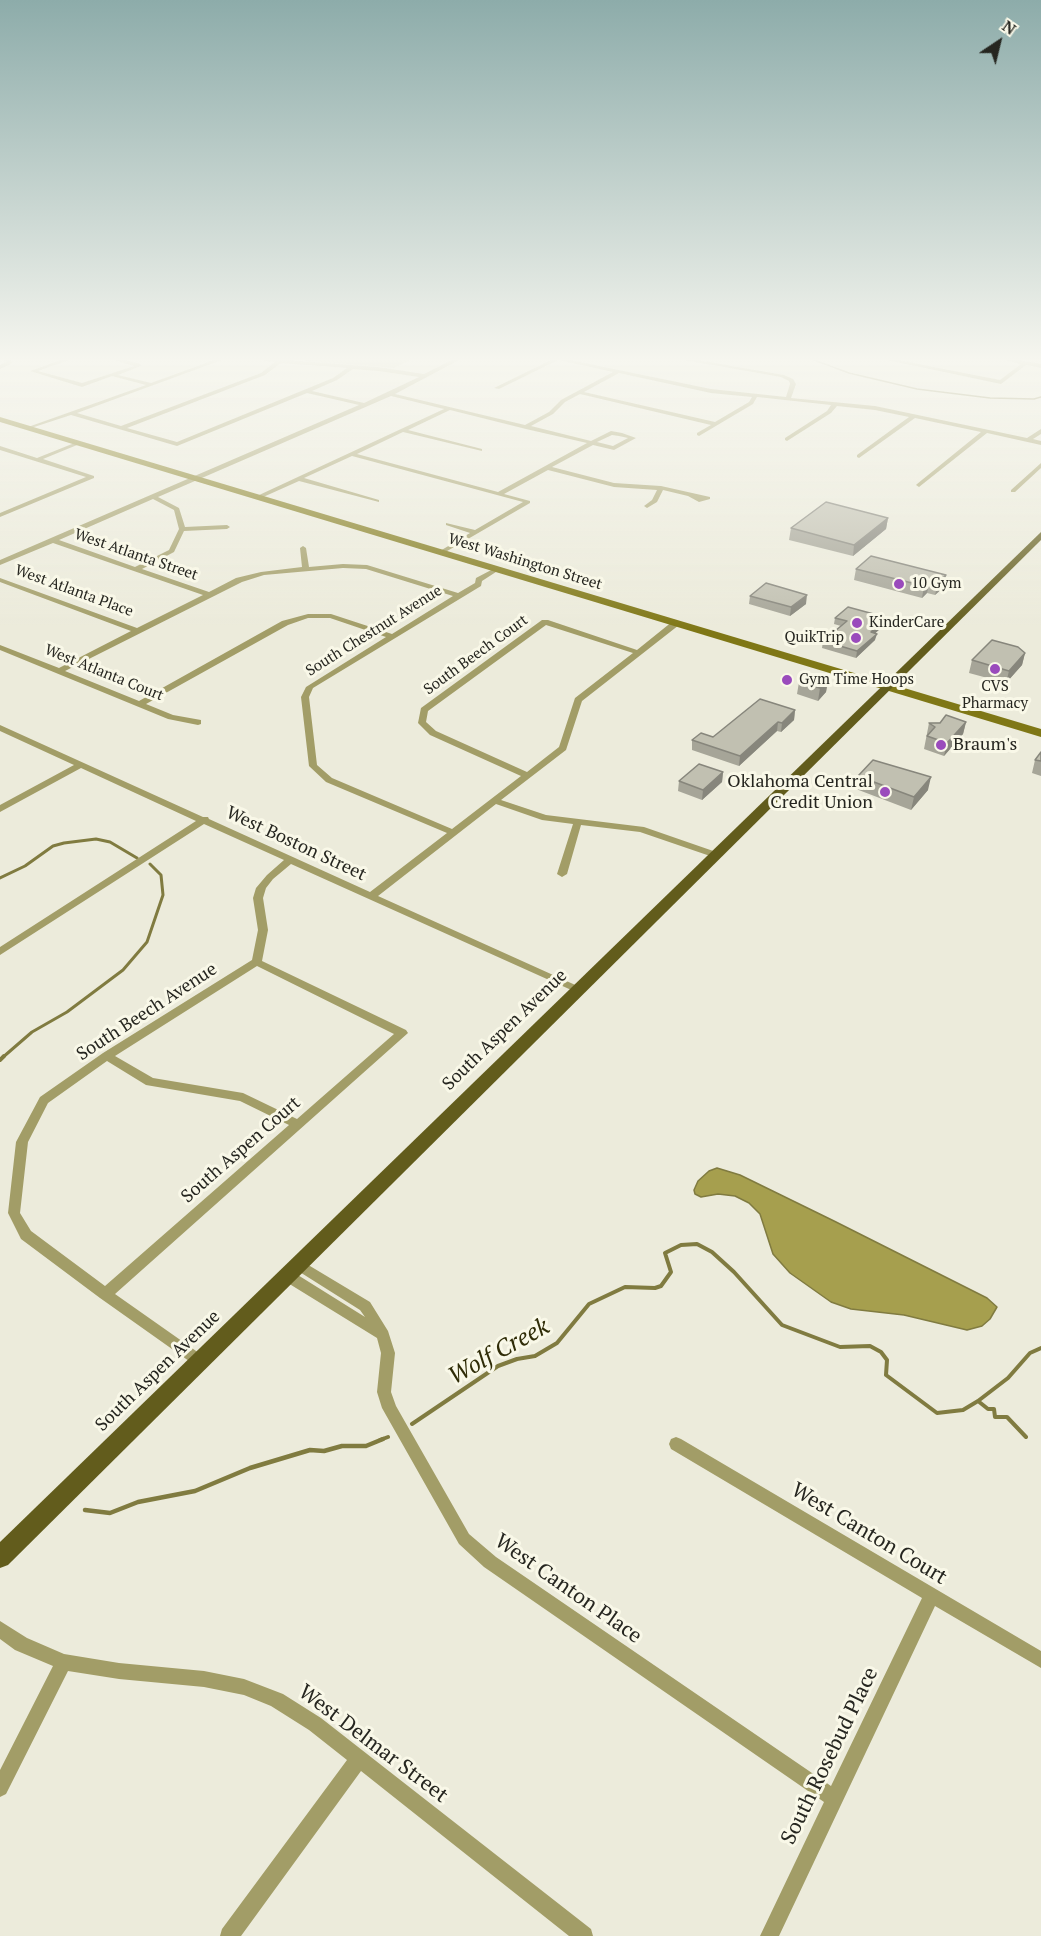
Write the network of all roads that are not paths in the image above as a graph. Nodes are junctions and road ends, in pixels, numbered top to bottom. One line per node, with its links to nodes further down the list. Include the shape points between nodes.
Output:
1 (6, 450): 11 (street)
2 (59, 450): 11 (street)
3 (104, 450): 14 (main road, West Washington Street)
4 (260, 450): 14 (street)
5 (360, 450): 9 (street)
6 (579, 450): 13 (street)
7 (867, 450): 10 (street)
8 (962, 450): 16 (street)
9 (352, 454): 15 (street); 19 (street)
10 (859, 456)
11 (36, 459): 25 (street, via 92,477)
12 (1041, 465): 18 (street)
13 (548, 468): 17 (street, via 614,485); 19 (street)
14 (196, 478): 21 (street); 22 (main road, West Washington Street)
15 (299, 479): 22 (street); 23 (street)
16 (919, 485)
17 (661, 488): 20 (street); 24 (street, via 655,501)
18 (1013, 491)
19 (499, 494): 29 (street, via 528,502)
20 (691, 495)
21 (153, 497): 28 (street, via 177,509); 31 (street)
22 (259, 497): 33 (main road, West Washington Street)
23 (377, 501)
24 (647, 506)
25 (0, 515)
26 (448, 524): 29 (street)
27 (227, 528): 28 (street)
28 (182, 529): 35 (street, via 172,551)
29 (475, 532): 33 (street)
30 (1041, 535): 47 (main road, South Aspen Avenue)
31 (52, 540): 34 (street); 35 (street, West Atlanta Street)
32 (303, 548): 36 (street)
33 (438, 551): 37 (main road, West Washington Street)
34 (0, 563)
35 (136, 569): 39 (street, West Atlanta Street)
36 (306, 569): 39 (street, via 250,576); 40 (street, via 367,567)
37 (501, 570): 40 (street, South Chestnut Avenue, via 486,583); 41 (main road, West Washington Street)
38 (0, 580): 42 (street, West Atlanta Place)
39 (210, 595): 42 (street)
40 (459, 596): 43 (street, South Chestnut Avenue)
41 (676, 623): 45 (street); 47 (main road, West Washington Street)
42 (137, 631): 46 (street)
43 (391, 636): 48 (street, via 331,616 308,616 285,623); 58 (street, South Chestnut Avenue, via 310,687 304,697 313,766 329,780)
44 (0, 647): 46 (street, West Atlanta Court)
45 (638, 652): 53 (street, via 578,700 563,748); 53 (street, South Beech Court, via 545,622 424,710 422,723 433,734)
46 (59, 671): 48 (street, West Atlanta Court)
47 (888, 687): 51 (main road, West Washington Street); 59 (main road, South Aspen Avenue)
48 (139, 704): 49 (street, West Atlanta Court, via 171,717)
49 (198, 722)
50 (0, 728): 52 (street, West Boston Street)
51 (1041, 733)
52 (81, 764): 55 (street); 56 (street, West Boston Street)
53 (527, 775): 54 (street)
54 (494, 801): 57 (street, via 545,818); 58 (street)
55 (0, 809)
56 (205, 819): 60 (street, West Boston Street); 63 (street)
57 (578, 821): 59 (street, via 641,829); 61 (street)
58 (454, 833): 62 (street)
59 (716, 855): 65 (main road, South Aspen Avenue)
60 (290, 860): 62 (street, West Boston Street); 64 (street, via 270,877 258,898 263,930)
61 (562, 874)
62 (370, 897): 65 (street, West Boston Street)
63 (0, 952)
64 (257, 962): 66 (street, South Beech Avenue); 67 (street, South Aspen Court, via 402,1033)
65 (578, 990): 68 (main road, South Aspen Avenue)
66 (107, 1056): 67 (street, via 150,1082 243,1096); 69 (street, South Beech Avenue, via 44,1100 22,1142 14,1213 26,1235)
67 (297, 1124): 69 (street, South Aspen Court)
68 (294, 1270): 70 (main road, South Aspen Avenue); 79 (street, West Canton Place, via 382,1335 388,1353 384,1392 389,1408 464,1539 490,1562)
69 (105, 1294): 70 (street)
70 (201, 1362): 72 (main road, South Aspen Avenue)
71 (676, 1444): 73 (street, West Canton Court)
72 (0, 1557)
73 (932, 1595): 75 (street, West Canton Court); 79 (street, South Rosebud Place)
74 (0, 1629): 76 (street, West Delmar Street, via 21,1644)
75 (1041, 1660)
76 (64, 1662): 77 (street, West Delmar Street, via 244,1686 277,1700 315,1724); 78 (street)
77 (359, 1759): 80 (street); 81 (street, West Delmar Street)
78 (0, 1788)
79 (834, 1799): 82 (street, South Rosebud Place)
80 (230, 1936)
81 (584, 1936)
82 (769, 1936)

